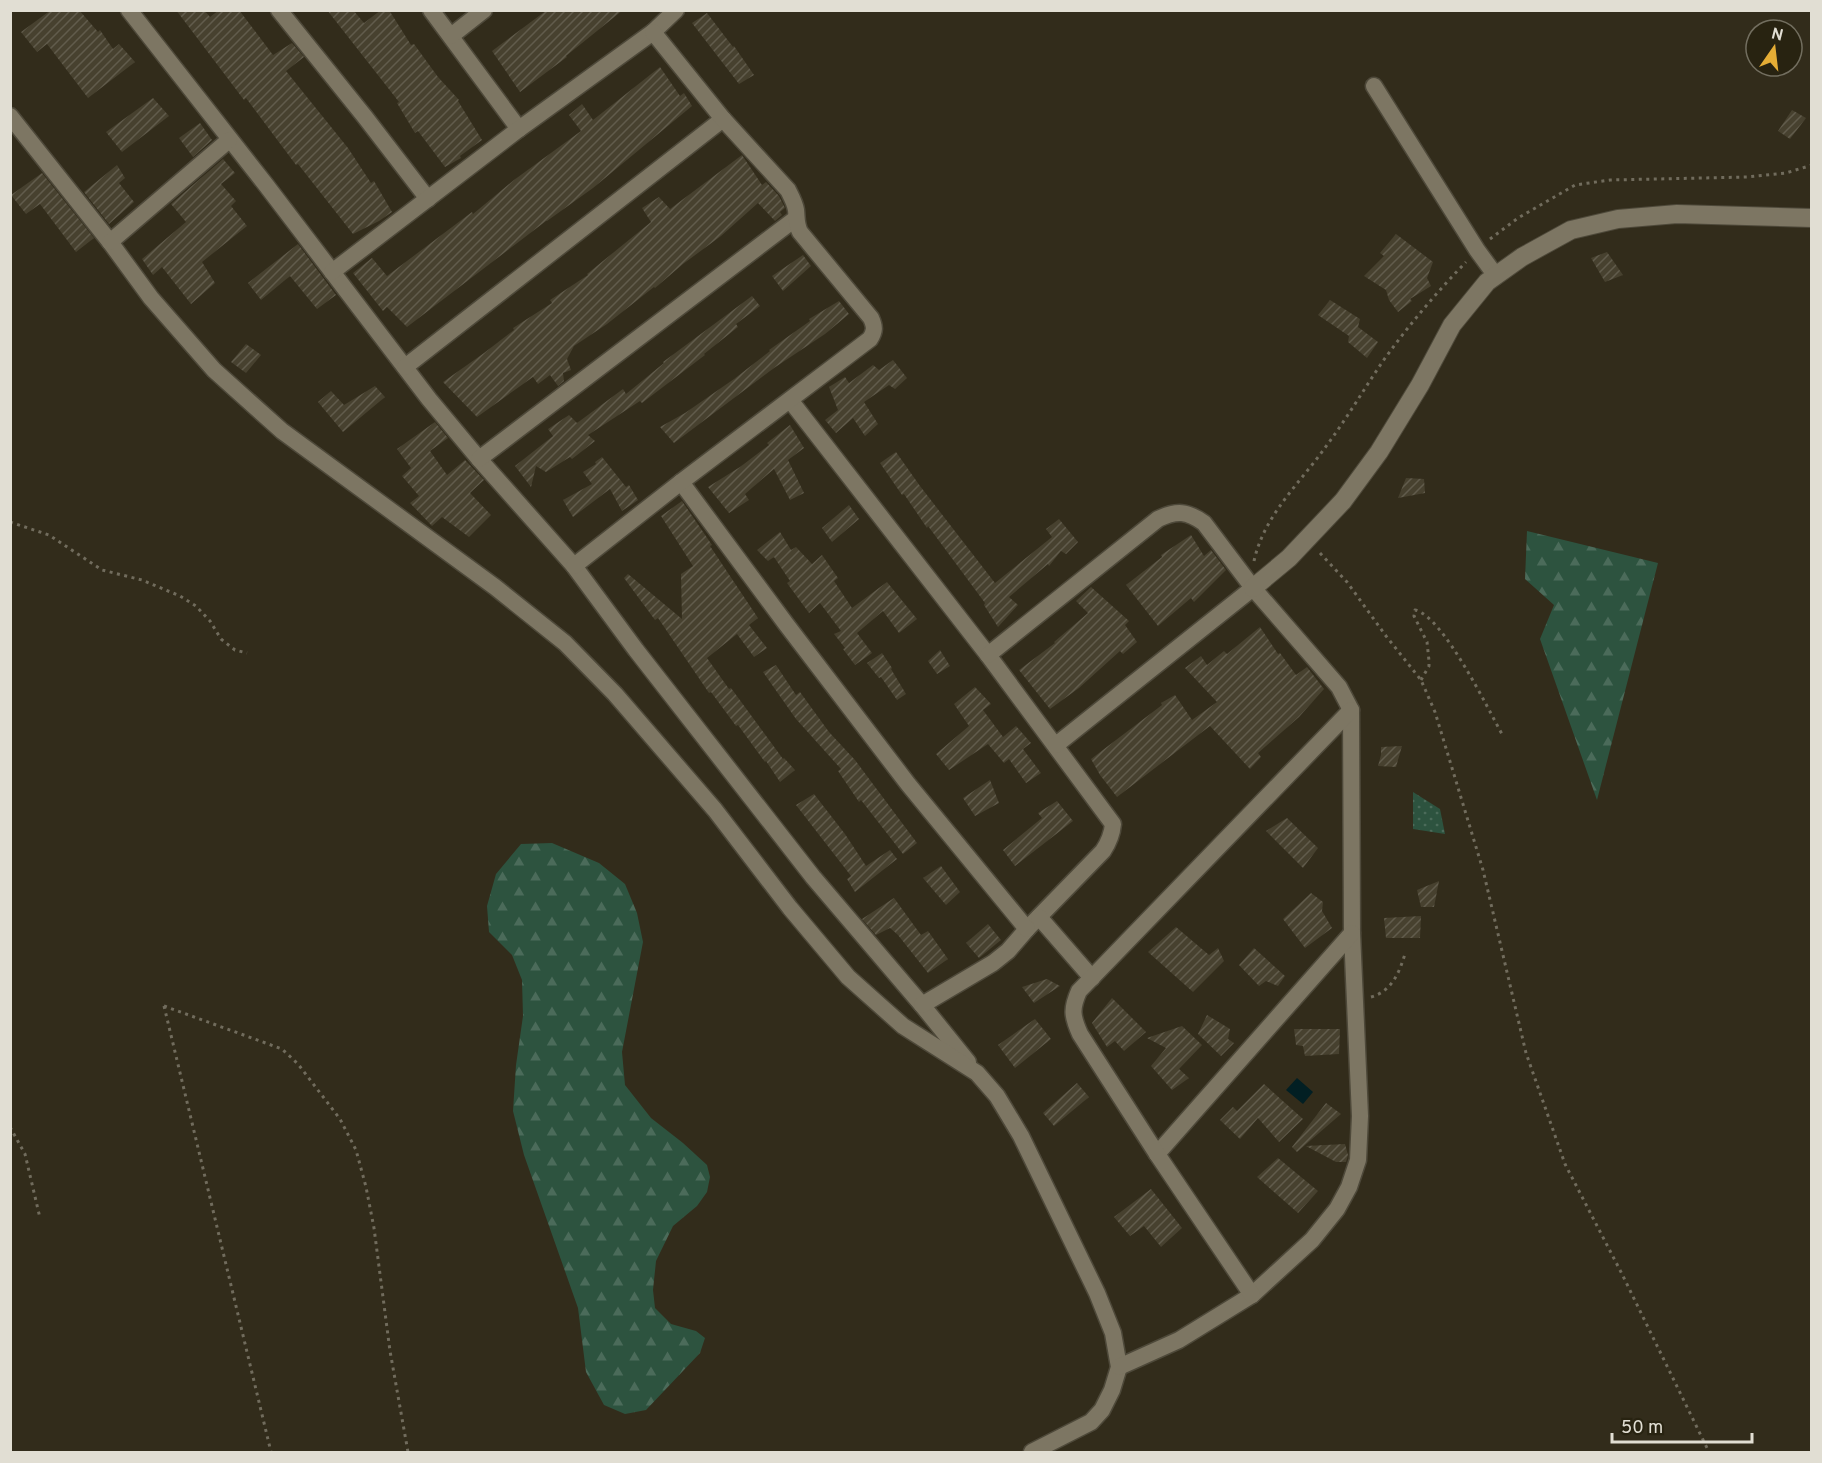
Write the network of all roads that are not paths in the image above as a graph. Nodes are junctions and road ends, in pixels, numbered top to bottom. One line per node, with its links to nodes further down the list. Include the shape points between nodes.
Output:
1 (129, 10): 12 (street)
2 (279, 10): 13 (street)
3 (431, 10): 7 (street)
4 (483, 10): 7 (street)
5 (676, 10): 6 (street)
6 (653, 32): 10 (street); 11 (street)
7 (451, 36): 11 (street)
8 (1374, 86): 18 (street)
9 (10, 116): 16 (street)
10 (723, 119): 15 (street, via 788,190); 19 (street)
11 (519, 129): 13 (street)
12 (229, 140): 16 (street); 17 (street)
13 (428, 200): 17 (street)
14 (1812, 218): 18 (street, via 1677,214 1618,219 1571,230)
15 (795, 219): 20 (street, via 800,232 871,318 874,332); 21 (street)
16 (110, 242): 33 (street, via 151,298 214,370 282,431 565,643 615,694 715,810 848,977 903,1026)
17 (332, 272): 19 (street)
18 (1496, 276): 24 (street, via 1452,325 1379,452 1343,501)
19 (405, 367): 21 (street)
20 (790, 400): 22 (street); 25 (street)
21 (479, 459): 23 (street)
22 (681, 482): 23 (street); 29 (street, via 908,784)
23 (574, 566): 32 (street, via 813,877)
24 (1253, 588): 25 (street, via 1204,523 1194,516 1170,513); 26 (street, via 1339,687); 27 (street)
25 (988, 655): 27 (street)
26 (1351, 710): 30 (street); 31 (street)
27 (1056, 745): 28 (street, via 1109,816 1113,834 1103,851)
28 (1039, 917): 29 (street); 31 (street)
29 (1027, 929): 32 (street, via 993,963)
30 (1352, 933): 34 (street); 35 (street, via 1360,1116 1358,1160 1337,1209 1312,1240)
31 (1092, 978): 34 (street, via 1079,991 1073,1004 1073,1019)
32 (922, 1005): 33 (street)
33 (977, 1073): 36 (street, via 997,1096 1021,1136 1097,1293 1113,1333)
34 (1157, 1154): 35 (street)
35 (1252, 1295): 36 (street, via 1179,1340)
36 (1119, 1367): 37 (street, via 1102,1410 1091,1422)
37 (1032, 1452)

